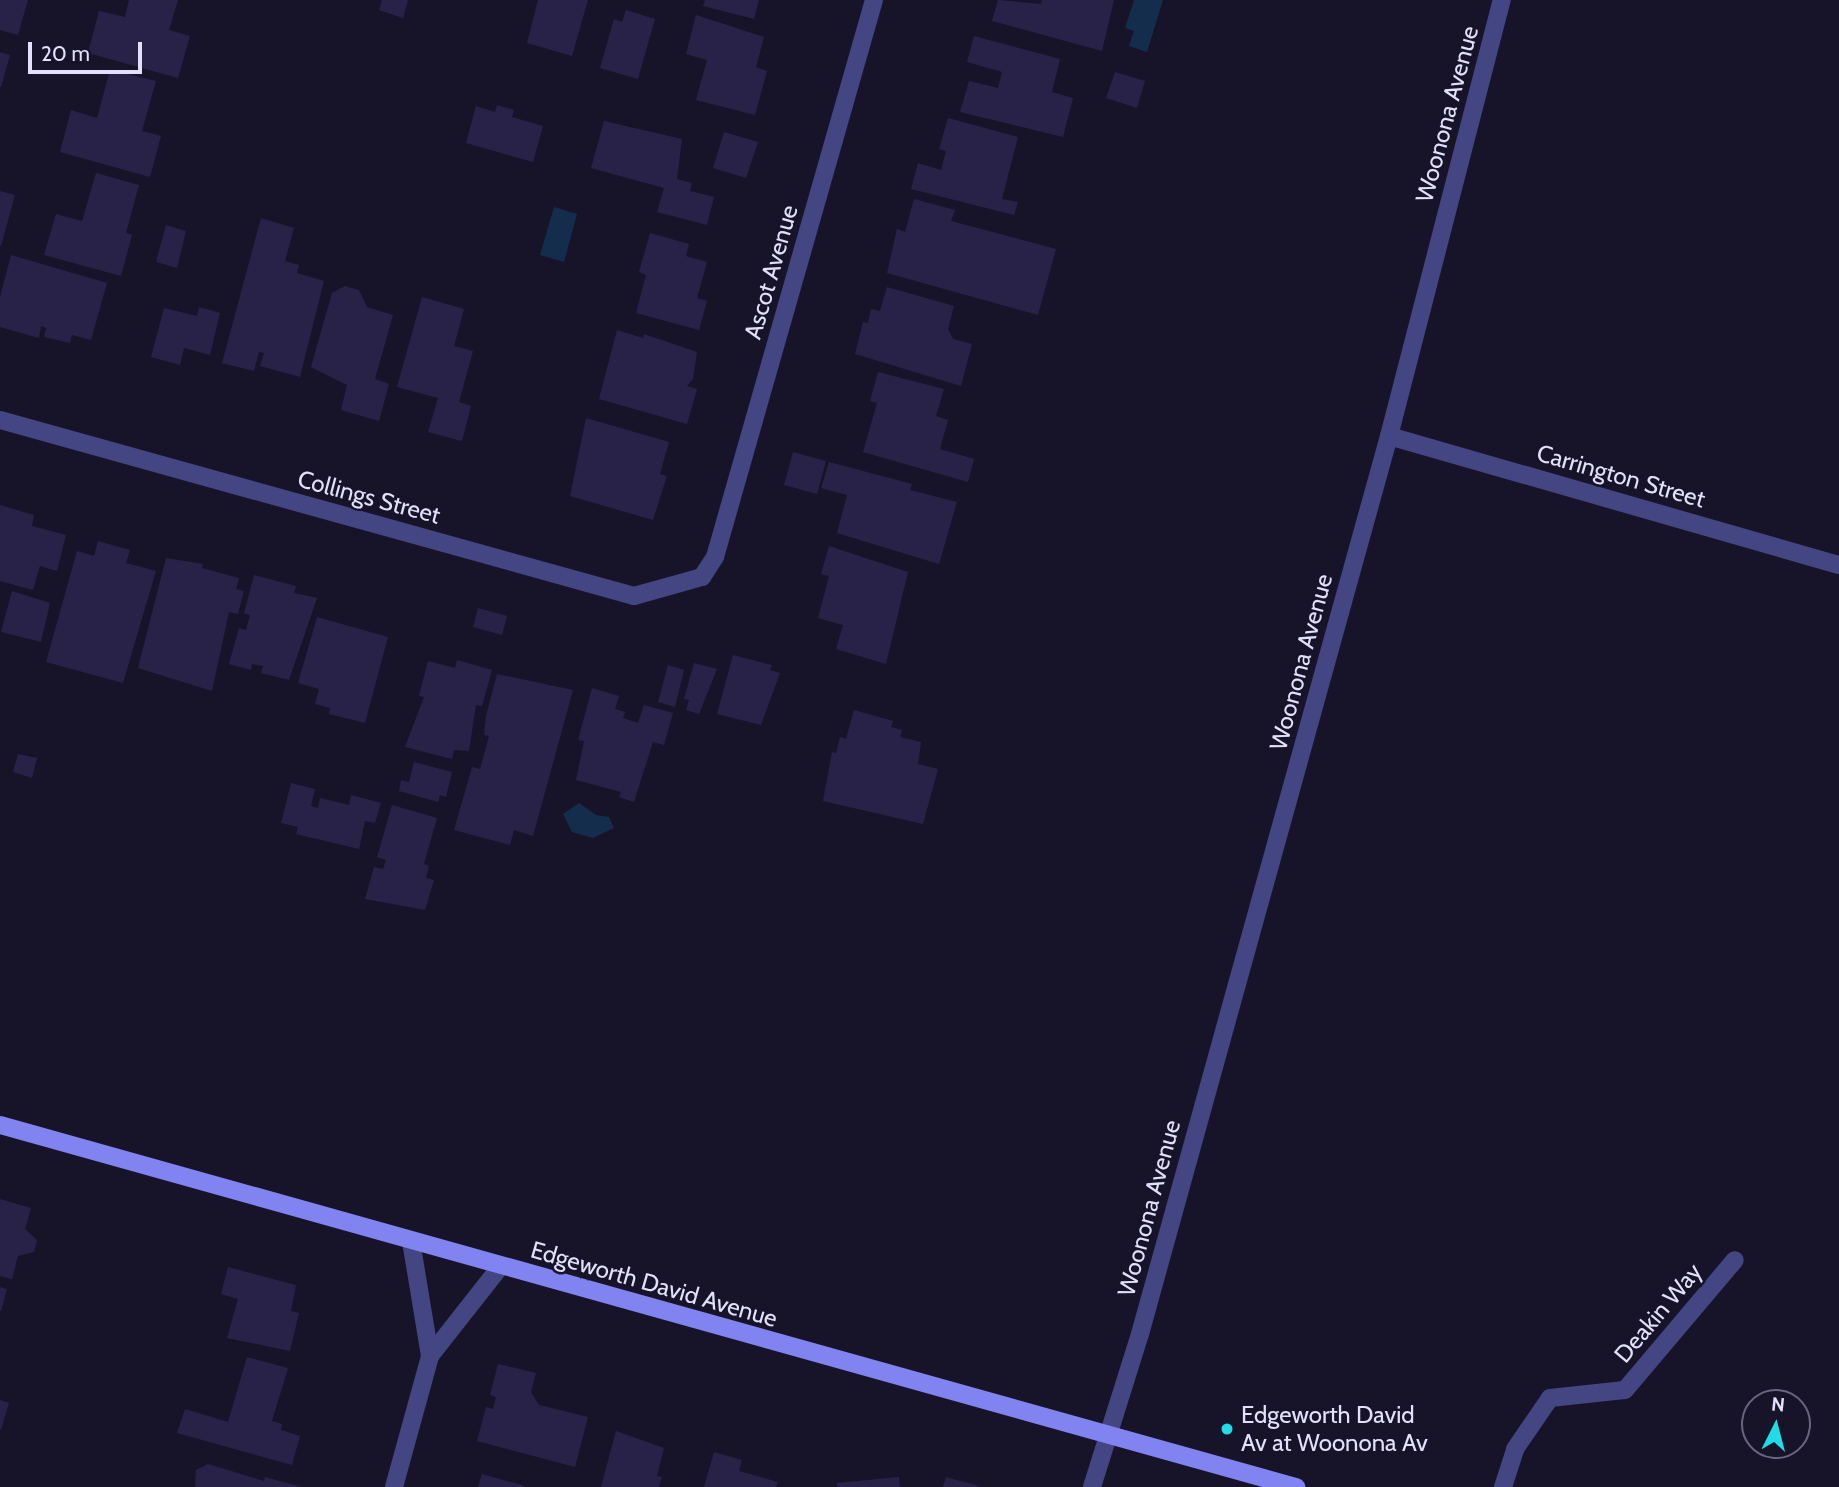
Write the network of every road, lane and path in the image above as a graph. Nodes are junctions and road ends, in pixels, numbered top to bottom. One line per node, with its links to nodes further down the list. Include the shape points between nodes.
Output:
1 (874, 0): 5 (street, Ascot Avenue)
2 (1502, 0): 4 (street, Woonona Avenue)
3 (0, 420): 5 (street, Collings Street, via 634,596 702,577)
4 (1389, 436): 6 (street, Carrington Street); 12 (street, Woonona Avenue, via 1140,1334)
5 (715, 557)
6 (1839, 565)
7 (0, 1125): 8 (main road, Edgeworth David Avenue)
8 (411, 1241): 10 (main road, Edgeworth David Avenue); 11 (street)
9 (1735, 1260): 16 (street, Deakin Way, via 1625,1390 1550,1398 1515,1449)
10 (500, 1267): 11 (street); 12 (main road, Edgeworth David Avenue)
11 (430, 1356): 13 (street)
12 (1107, 1435): 14 (street); 15 (main road, Edgeworth David Avenue)
13 (394, 1487)
14 (1092, 1487)
15 (1296, 1487)
16 (1503, 1487)

